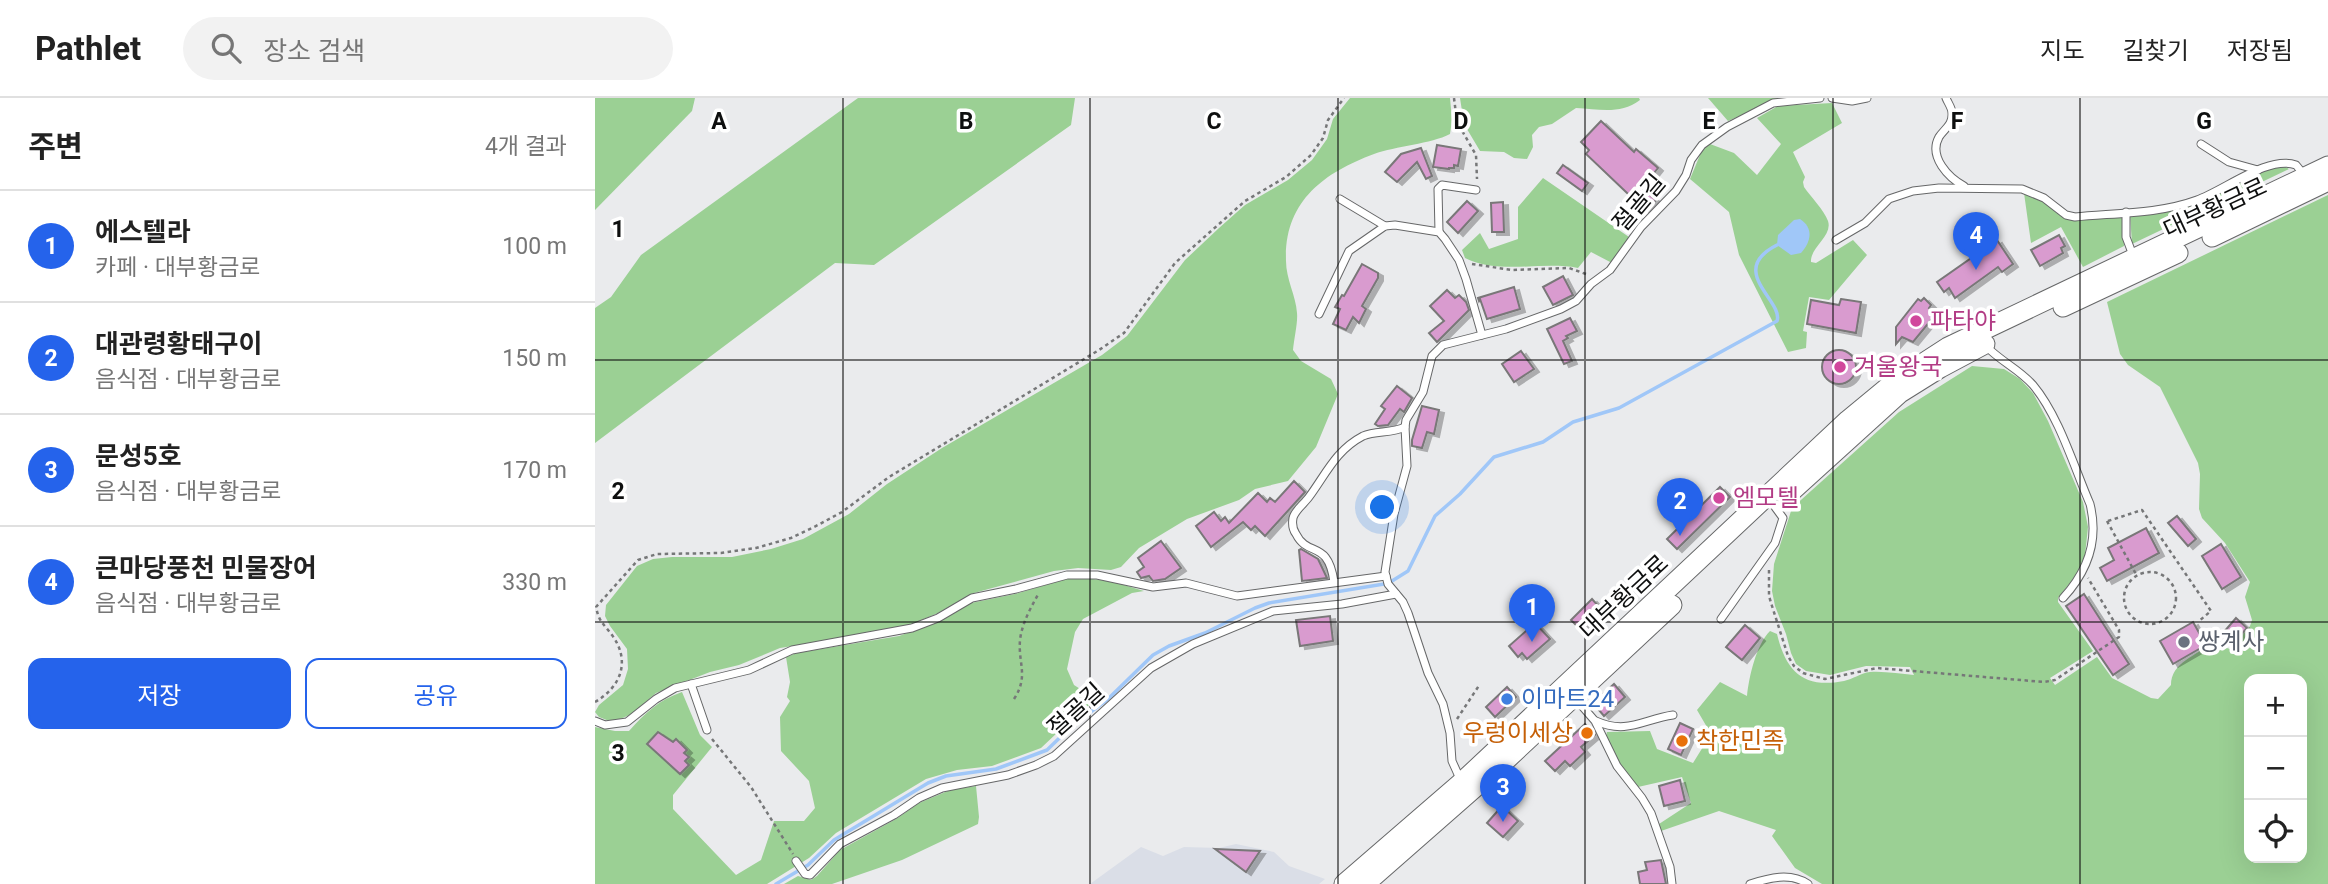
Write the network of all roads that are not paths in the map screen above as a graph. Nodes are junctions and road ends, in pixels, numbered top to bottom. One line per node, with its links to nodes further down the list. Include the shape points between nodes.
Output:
1 (1820, 98): 18 (lane, 절골길, via 1773,103 1727,127 1702,145 1676,191 1599,280 1570,306)
2 (1832, 98): 3 (lane)
3 (1867, 98)
4 (1946, 98): 9 (lane, via 1952,118 1939,138 1938,159 1952,180)
5 (2201, 144): 7 (lane, 대부황금로, via 2229,162)
6 (2328, 166): 8 (main road, 대부황금로)
7 (2259, 170): 8 (lane, 대부황금로, via 2289,162); 12 (lane, 대부황금로, via 2197,200)
8 (2315, 182): 16 (main road, 대부황금로)
9 (1965, 187): 12 (lane, 대부황금로, via 2033,192 2075,217); 15 (lane, 대부황금로, via 1900,194)
10 (1476, 190): 14 (lane, via 1448,185 1438,189)
11 (1340, 199): 13 (lane)
12 (2126, 212): 16 (lane, 대부황금로, via 2126,237)
13 (1385, 226): 14 (lane); 17 (lane, via 1349,251)
14 (1439, 232): 18 (lane, via 1459,260)
15 (1836, 240)
16 (2137, 265): 19 (main road, 대부황금로)
17 (1319, 314)
18 (1482, 335): 20 (lane, 절골길, via 1450,342 1434,352 1423,392)
19 (1981, 339): 21 (main road, 대부황금로, via 1900,393); 25 (lane, via 2040,394 2090,504 2094,520 2091,547 2084,570); 28 (main road, 대부황금로, via 1919,364 1877,395)
20 (1405, 427): 22 (lane, via 1407,466); 23 (lane, via 1355,440 1328,467 1293,516 1297,537 1330,561)
21 (1775, 507): 26 (lane, via 1783,519 1775,543); 28 (main road, 대부황금로)
22 (1385, 576): 23 (lane); 24 (lane)
23 (1334, 582): 27 (lane, via 1237,596 1186,583 1153,587 1081,573 972,598 912,628 792,650 749,670)
24 (1396, 594): 33 (lane, via 1443,704 1453,767); 34 (lane, 절골길, via 1273,611 1193,644 1151,668 1054,756 1008,775 942,788 919,798 840,844 810,875)
25 (2063, 598)
26 (1721, 619)
27 (691, 684): 30 (lane, via 666,692 627,722 605,725); 32 (lane)
28 (1569, 691): 31 (lane); 33 (main road, 대부황금로)
29 (1673, 715): 31 (lane, via 1627,727)
30 (595, 721)
31 (1595, 721): 37 (lane, via 1617,766 1651,814)
32 (707, 730)
33 (1467, 787): 35 (main road, 대부황금로); 36 (main road, 대부황금로)
34 (796, 861)
35 (1344, 884)
36 (1364, 884)
37 (1672, 884)
38 (1749, 884): 39 (lane, via 1783,877)
39 (1808, 884)

